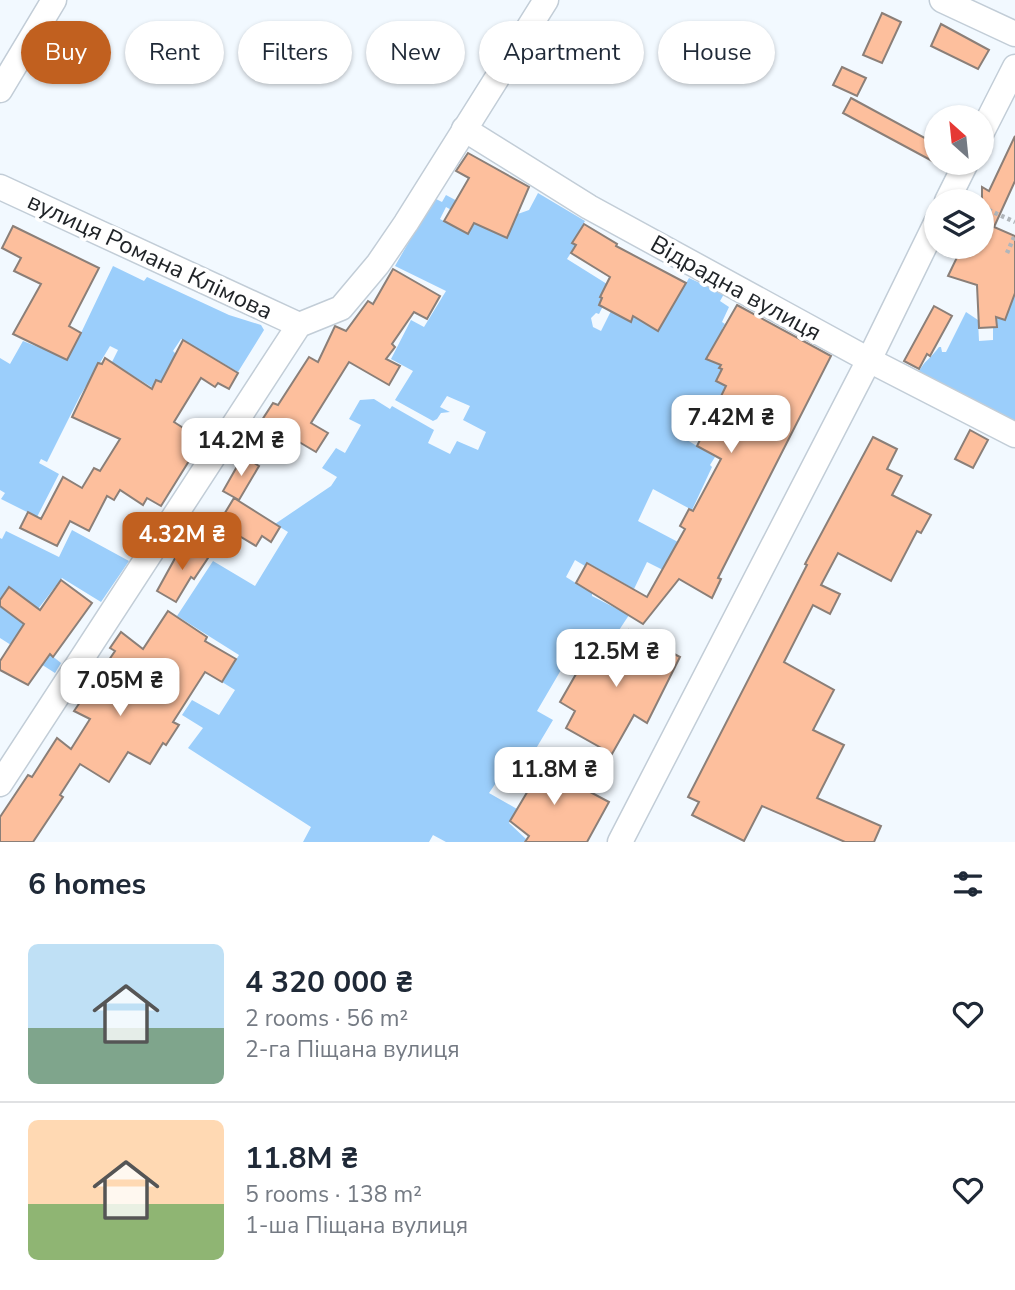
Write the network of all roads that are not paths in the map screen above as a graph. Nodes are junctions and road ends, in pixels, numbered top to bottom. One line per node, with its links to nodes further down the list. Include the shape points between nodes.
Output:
1 (54, 0): 6 (street)
2 (546, 0): 8 (street)
3 (942, 0): 4 (street)
4 (1015, 34)
5 (1015, 66): 7 (street)
6 (0, 90)
7 (994, 108)
8 (464, 129): 11 (street, via 378,264 341,308); 12 (street, Відрадна вулиця, via 589,207)
9 (0, 187): 11 (street, вулиця Романа Клімова)
10 (924, 248): 12 (street)
11 (299, 325): 14 (street)
12 (869, 360): 13 (street, Відрадна вулиця); 15 (street)
13 (1015, 435)
14 (0, 784)
15 (620, 842)

